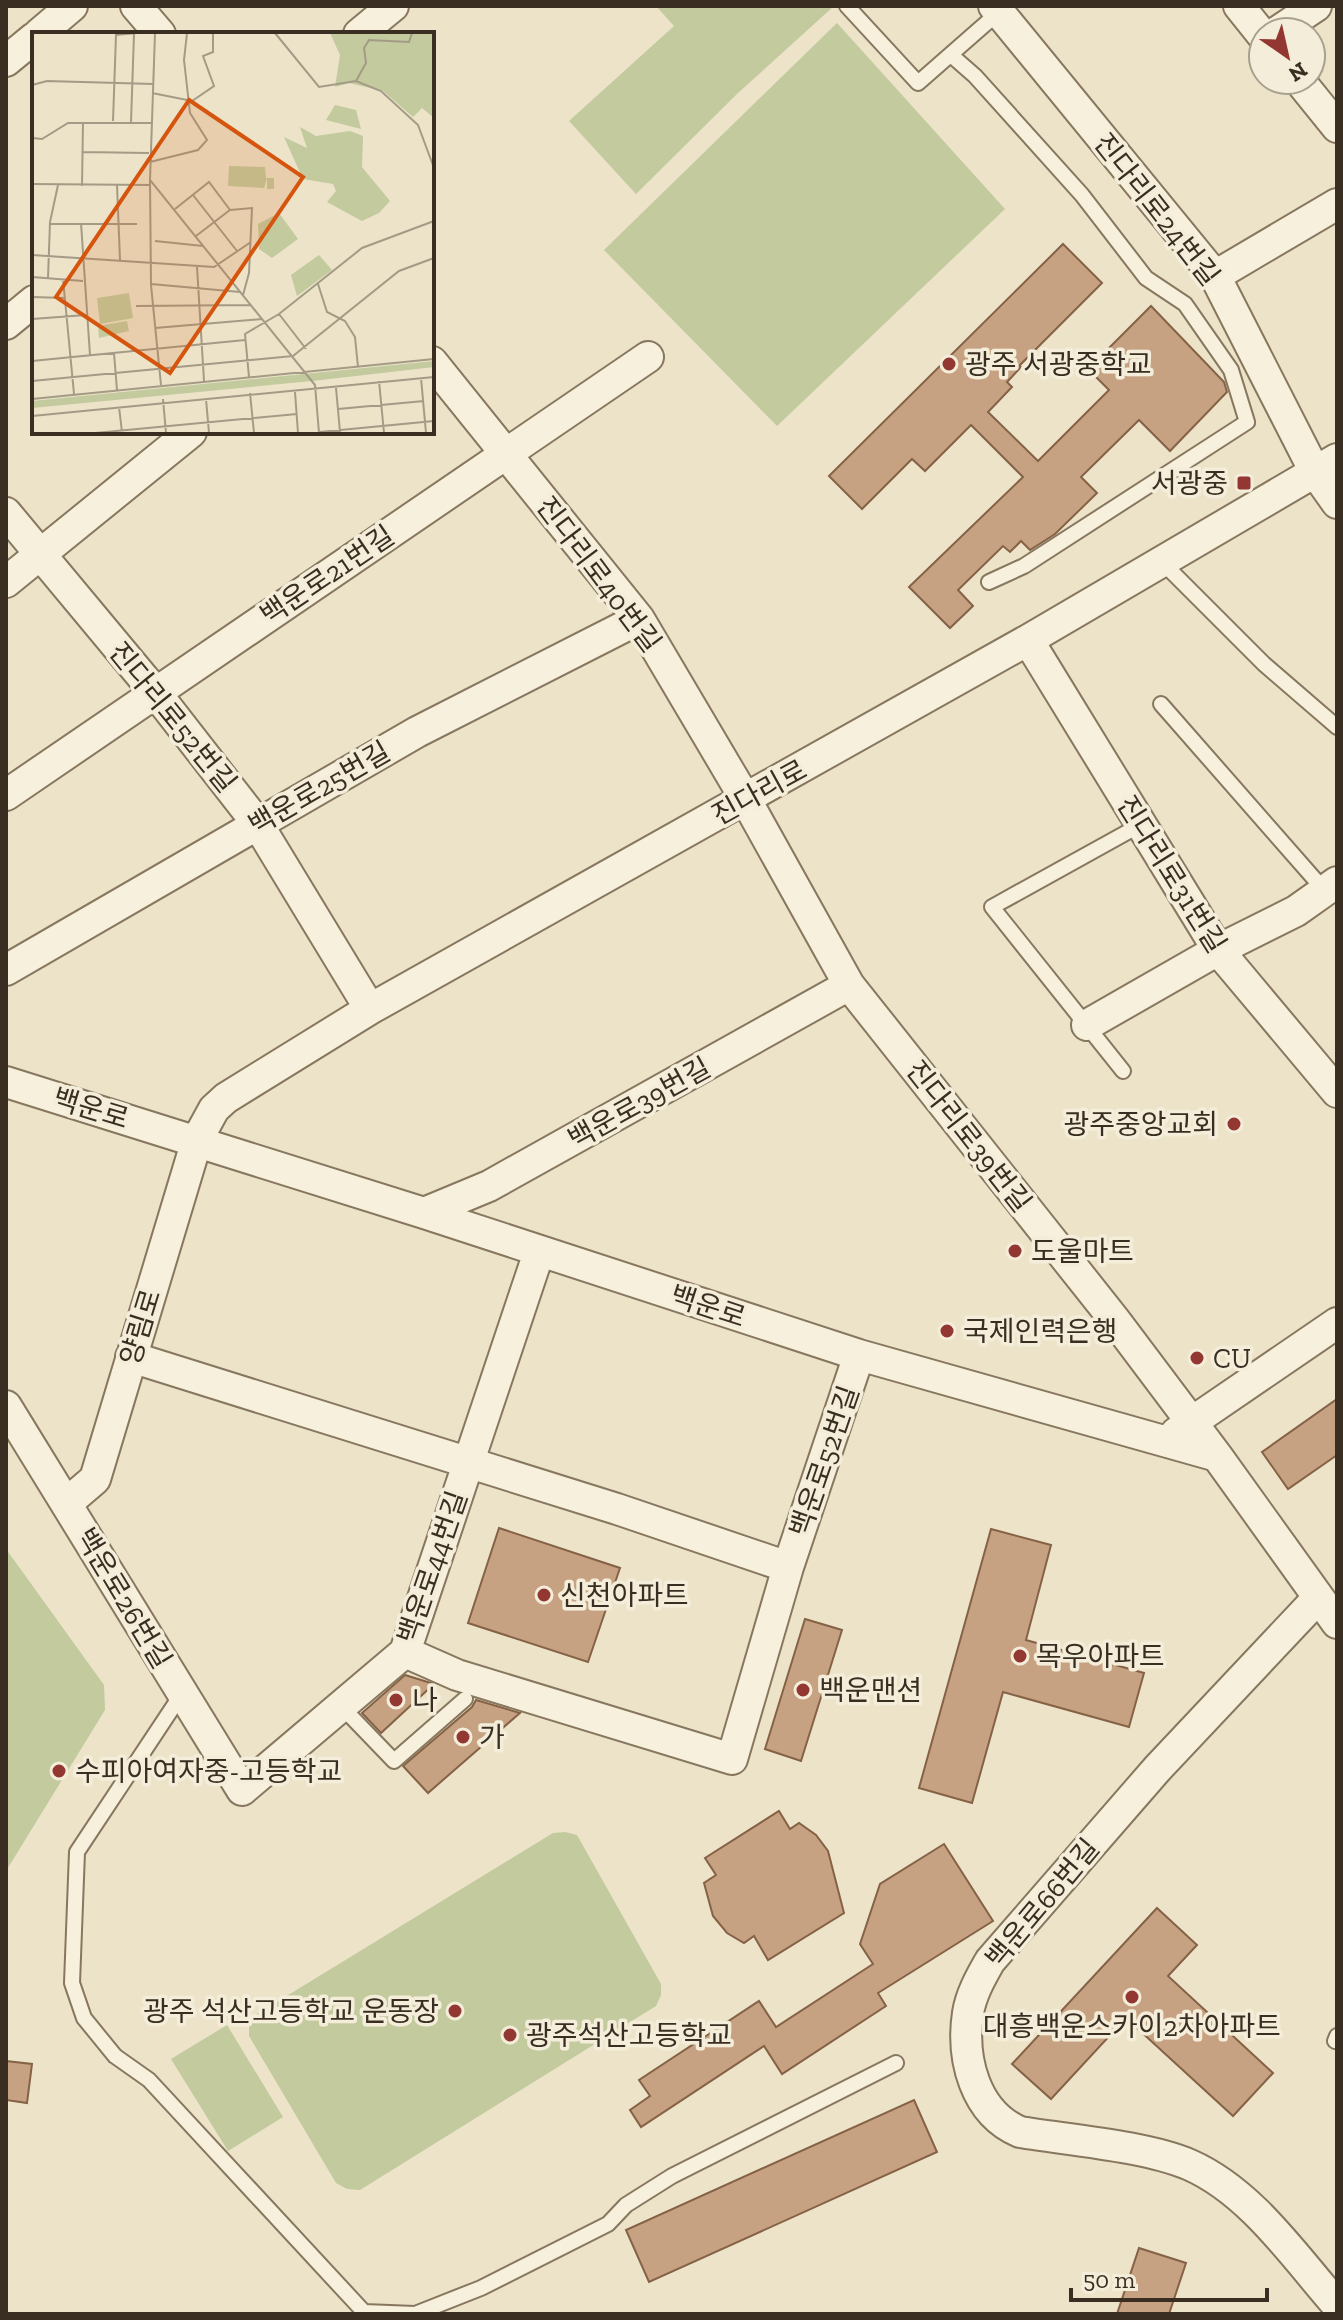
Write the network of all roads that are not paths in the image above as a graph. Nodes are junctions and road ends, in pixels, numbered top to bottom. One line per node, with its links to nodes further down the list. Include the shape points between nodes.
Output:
1 (72, 6): 6 (street)
2 (136, 6): 7 (street)
3 (393, 6): 8 (street)
4 (847, 6): 10 (lane, via 918,83)
5 (1000, 8): 10 (lane); 15 (street, 진다리로24번길)
6 (41, 32)
7 (158, 32)
8 (361, 32)
9 (32, 40): 11 (street)
10 (951, 55): 28 (lane, via 1082,195 1146,278 1185,304 1231,370 1247,422 1024,566)
11 (6, 61)
12 (1312, 96): 13 (street)
13 (1337, 127)
14 (1337, 204): 15 (street)
15 (1215, 276): 22 (street, 진다리로24번길)
16 (32, 303): 17 (street)
17 (6, 324)
18 (648, 357): 21 (street, 백운로21번길)
19 (434, 364): 21 (street, 진다리로40번길)
20 (189, 434): 25 (street)
21 (506, 453): 29 (street, 진다리로40번길); 31 (street, 백운로21번길)
22 (1326, 465): 23 (street, 진다리로24번길); 26 (street, 진다리로)
23 (1337, 503)
24 (6, 513): 25 (street, 진다리로52번길)
25 (41, 554): 27 (street); 31 (street, 진다리로52번길)
26 (1162, 562): 30 (street, 진다리로); 33 (lane, via 1264,664)
27 (6, 582)
28 (989, 582)
29 (639, 619): 35 (street, 진다리로40번길); 36 (street, 백운로25번길, via 417,732)
30 (1028, 640): 35 (street, 진다리로); 37 (street, 진다리로31번길)
31 (155, 692): 34 (street, 백운로21번길); 36 (street, 진다리로52번길)
32 (1161, 704): 38 (lane)
33 (1337, 727)
34 (6, 795)
35 (746, 800): 41 (street, 진다리로39번길); 42 (street, 진다리로)
36 (257, 823): 40 (street, 백운로25번길); 42 (street, 진다리로52번길)
37 (1142, 824): 39 (street, 진다리로31번길); 43 (lane, via 992,907)
38 (1331, 887): 39 (street)
39 (1218, 950): 43 (street); 46 (street, 진다리로31번길)
40 (6, 970)
41 (849, 985): 48 (street, 백운로39번길, via 489,1186); 54 (street, 진다리로39번길)
42 (370, 1009): 47 (street, 진다리로, via 226,1098)
43 (1087, 1025): 44 (lane)
44 (1123, 1071)
45 (6, 1082): 47 (street, 백운로)
46 (1337, 1092)
47 (197, 1140): 48 (street, 백운로); 52 (street, 양림로)
48 (424, 1213): 49 (street, 백운로)
49 (539, 1252): 51 (street, 백운로); 57 (street, 백운로44번길)
50 (1337, 1323): 54 (street)
51 (859, 1355): 55 (street, 백운로); 60 (street, 백운로52번길)
52 (131, 1357): 57 (street, 백운로44번길); 58 (street, 양림로, via 95,1479)
53 (6, 1406): 58 (street, 백운로26번길)
54 (1192, 1422): 55 (street); 56 (street, 진다리로39번길)
55 (1161, 1443): 56 (street, 백운로)
56 (1217, 1456): 61 (street)
57 (467, 1462): 59 (street, 백운로44번길); 63 (street, 백운로44번길)
58 (67, 1503): 64 (street, 백운로26번길)
59 (617, 1509): 60 (street, 백운로52번길)
60 (788, 1567): 63 (street, 백운로52번길, via 732,1759 457,1675)
61 (1318, 1598): 62 (street); 69 (street, 백운로66번길, via 1157,1769 990,1961 972,1996 967,2032 979,2095 1006,2126 1151,2154 1205,2173 1261,2218)
62 (1337, 1623)
63 (405, 1652): 66 (street, 백운로44번길)
64 (181, 1695): 67 (street, 백운로26번길); 68 (lane, via 77,1852 72,1983 84,2018 115,2056 149,2080 364,2312 415,2314 481,2288 608,2224 626,2205 672,2176)
65 (465, 1699): 66 (lane, via 394,1761)
66 (341, 1706): 67 (street, 백운로44번길)
67 (242, 1790)
68 (896, 2063)
69 (1337, 2307): 70 (street)
70 (1331, 2314)

